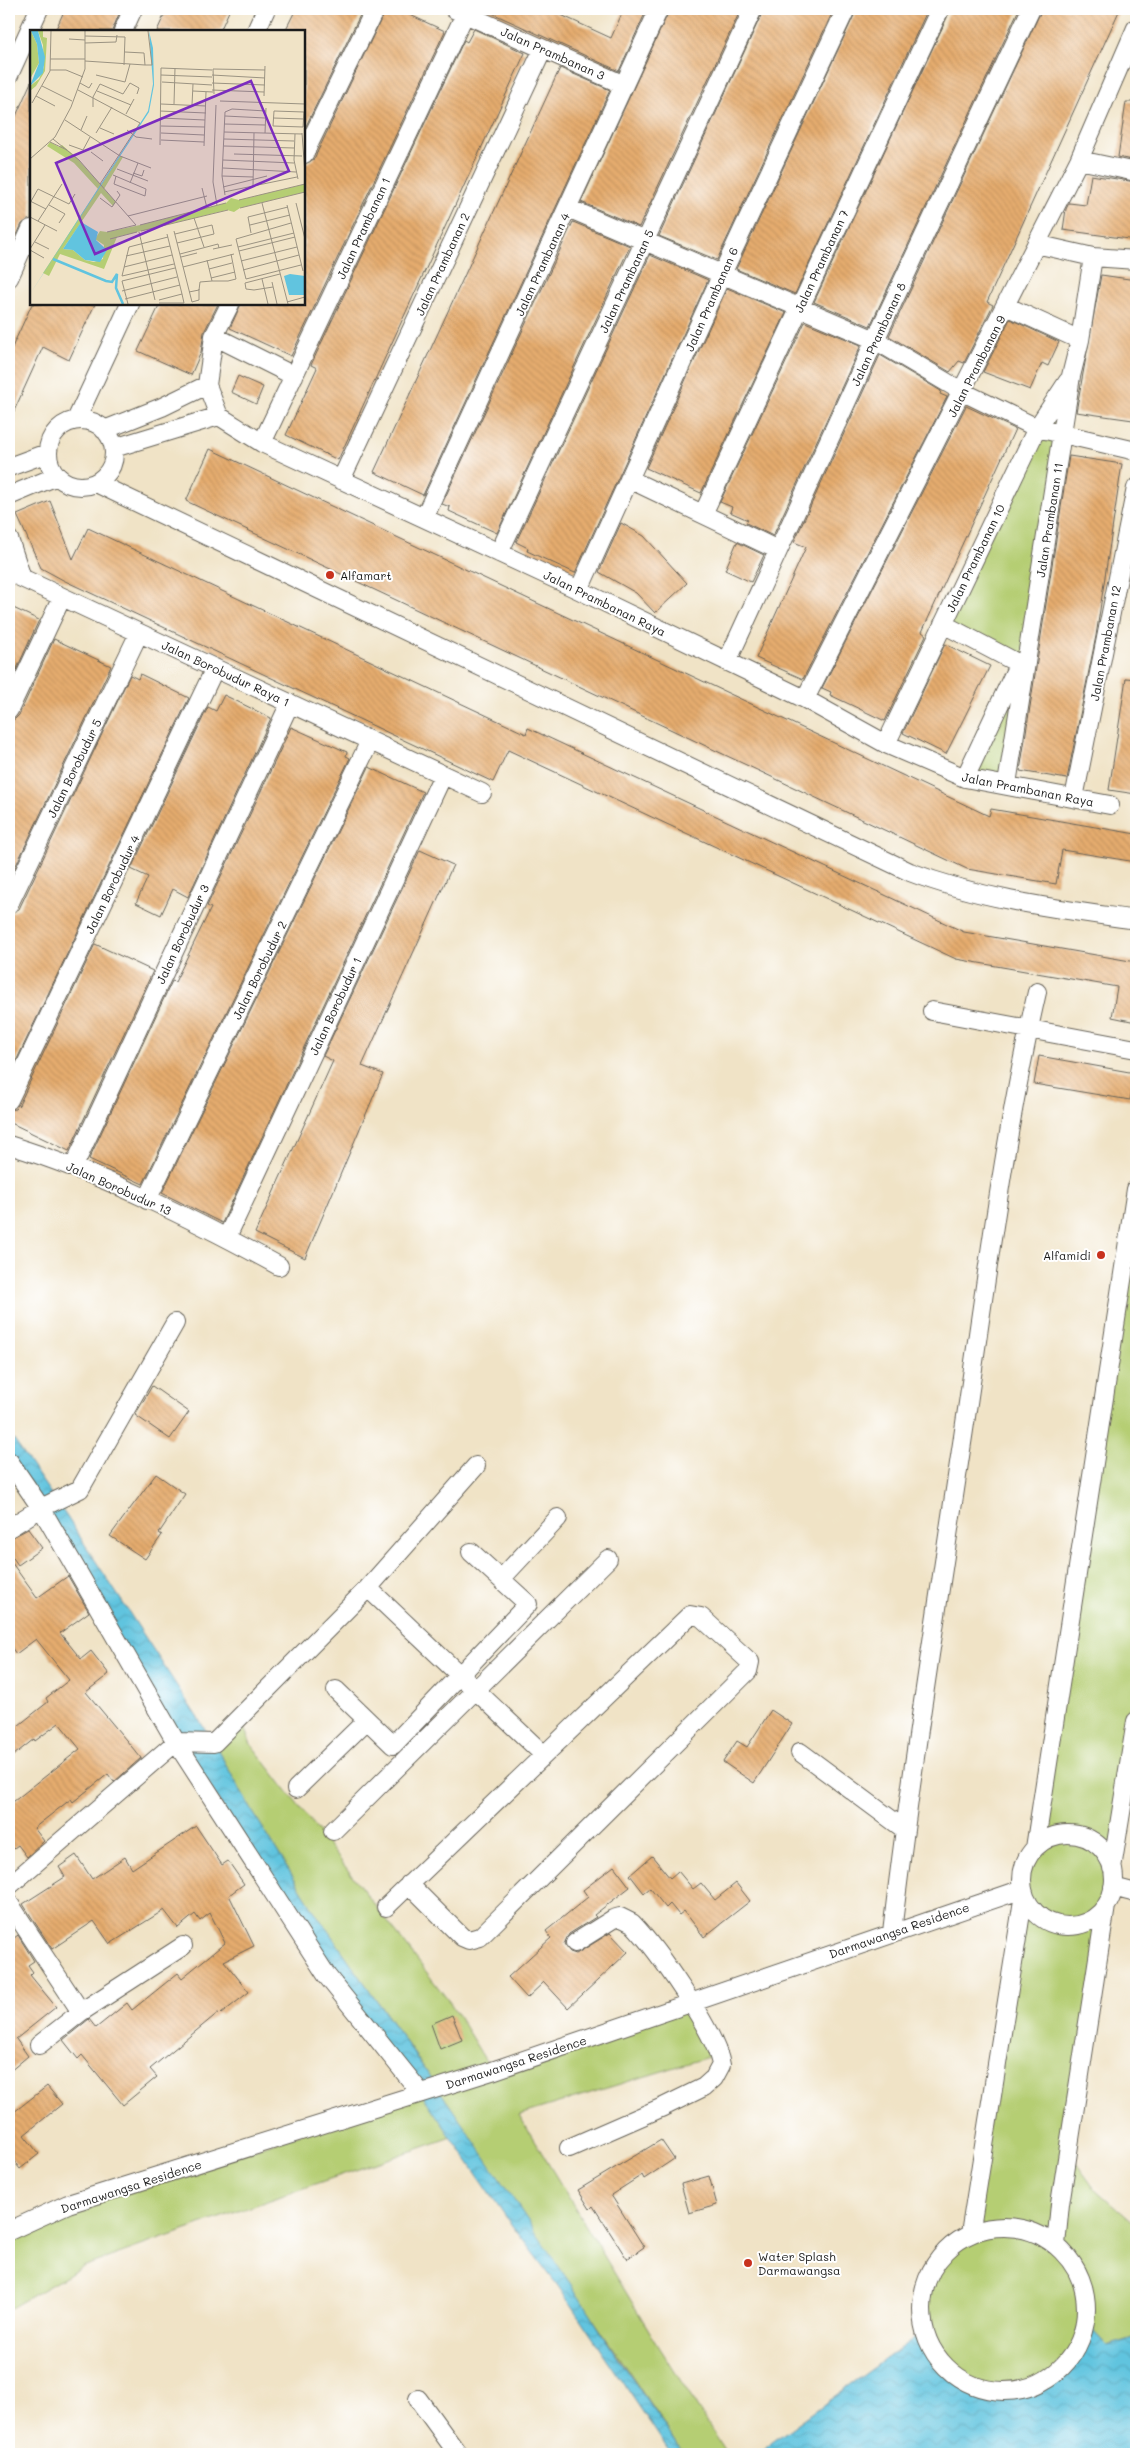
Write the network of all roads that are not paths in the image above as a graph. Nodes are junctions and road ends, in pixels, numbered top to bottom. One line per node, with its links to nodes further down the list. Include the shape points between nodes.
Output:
1 (39, 9): 15 (street)
2 (133, 9): 12 (street)
3 (266, 9): 13 (street)
4 (375, 9): 17 (street)
5 (659, 9): 16 (street, Jalan Prambanan 4)
6 (753, 9): 22 (street, Jalan Prambanan 5)
7 (846, 9): 26 (street, Jalan Prambanan 6)
8 (940, 9): 31 (street, Jalan Prambanan 7)
9 (1031, 9): 33 (street, Jalan Prambanan 8)
10 (459, 11): 14 (street, Jalan Prambanan 3); 35 (street, Jalan Prambanan 1)
11 (1136, 28): 18 (street, Jalan Prambanan 9)
12 (123, 30)
13 (256, 30)
14 (543, 49): 16 (street, Jalan Prambanan 3); 51 (street, Jalan Prambanan 2)
15 (9, 75)
16 (624, 85): 20 (street, Jalan Prambanan 4)
17 (305, 152)
18 (1079, 160): 19 (street); 23 (street, Jalan Prambanan 9)
19 (1136, 172)
20 (568, 208): 22 (street); 56 (street, Jalan Prambanan 4)
21 (30, 231): 27 (street)
22 (644, 241): 26 (street); 59 (street, Jalan Prambanan 5)
23 (1036, 244): 24 (street); 30 (street, Jalan Prambanan 9)
24 (1093, 257): 25 (street); 34 (street, Jalan Prambanan 11)
25 (1136, 260)
26 (722, 274): 31 (street); 50 (street, Jalan Prambanan 6)
27 (9, 278)
28 (130, 305): 40 (street)
29 (230, 305): 32 (street)
30 (1006, 306): 34 (street); 38 (street, Jalan Prambanan 9)
31 (798, 308): 33 (street); 55 (street, Jalan Prambanan 7)
32 (214, 336): 35 (street); 37 (street)
33 (875, 340): 38 (street); 58 (street, Jalan Prambanan 8)
34 (1080, 340): 36 (street, Jalan Prambanan 11)
35 (294, 376): 44 (street, Jalan Prambanan 1)
36 (1071, 376): 41 (street, Jalan Prambanan 10); 43 (street, Jalan Prambanan 11)
37 (207, 385): 39 (street); 42 (street)
38 (963, 392): 41 (street); 68 (street, Jalan Prambanan 9)
39 (219, 416): 44 (street, Jalan Prambanan Raya); 45 (street)
40 (76, 420): 42 (street, via 96,423); 47 (street, via 59,428 53,435)
41 (1037, 428): 43 (street); 63 (street, Jalan Prambanan 10)
42 (104, 430): 45 (street)
43 (1063, 435): 46 (street); 66 (street, Jalan Prambanan 11)
44 (262, 443): 51 (street, Jalan Prambanan Raya)
45 (114, 448): 52 (street, via 110,468)
46 (1136, 451)
47 (48, 453): 48 (street); 49 (street)
48 (9, 467)
49 (57, 476): 52 (street, via 75,486); 54 (street)
50 (630, 479): 55 (street); 61 (street, Jalan Prambanan 6)
51 (341, 480): 56 (street, Jalan Prambanan Raya)
52 (96, 483): 80 (street, via 910,872 983,895)
53 (1136, 488): 77 (street, Jalan Prambanan 12)
54 (9, 496)
55 (703, 514): 58 (street)
56 (424, 518): 59 (street, Jalan Prambanan Raya)
57 (9, 539): 60 (street)
58 (778, 550): 65 (street, Jalan Prambanan 8)
59 (499, 553): 61 (street, Jalan Prambanan Raya)
60 (15, 575): 62 (street, Jalan Borobudur Raya 1)
61 (579, 590): 65 (street, Jalan Prambanan Raya)
62 (62, 597): 64 (street, Jalan Borobudur Raya 1); 70 (street)
63 (943, 624): 66 (street); 72 (street, Jalan Prambanan 10)
64 (139, 633): 67 (street, Jalan Borobudur Raya 1); 79 (street, Jalan Borobudur 5)
65 (727, 662): 68 (street, Jalan Prambanan Raya)
66 (1021, 666): 74 (street); 75 (street, Jalan Prambanan 11)
67 (215, 668): 69 (street, Jalan Borobudur Raya 1); 85 (street, Jalan Borobudur 4)
68 (805, 699): 72 (street, Jalan Prambanan Raya)
69 (290, 703): 71 (street, Jalan Borobudur Raya 1); 87 (street, Jalan Borobudur 3)
70 (9, 710)
71 (370, 741): 73 (street, Jalan Borobudur Raya 1); 89 (street, Jalan Borobudur 2)
72 (886, 744): 74 (street, Jalan Prambanan Raya)
73 (443, 775): 76 (street, Jalan Borobudur Raya 1); 90 (street, Jalan Borobudur 1)
74 (965, 778): 75 (street, Jalan Prambanan Raya)
75 (1006, 784): 77 (street, Jalan Prambanan Raya)
76 (482, 793)
77 (1074, 798): 78 (street, Jalan Prambanan Raya)
78 (1110, 805)
79 (9, 904)
80 (1136, 920)
81 (1037, 992): 83 (street)
82 (932, 1011): 83 (street)
83 (1029, 1029): 84 (street); 111 (street, via 1008,1129)
84 (1136, 1048)
85 (9, 1100)
86 (9, 1145): 87 (street, Jalan Borobudur 13)
87 (74, 1166): 89 (street, Jalan Borobudur 13)
88 (1136, 1189): 113 (street)
89 (148, 1200): 90 (street, Jalan Borobudur 13)
90 (226, 1237): 91 (street, Jalan Borobudur 13)
91 (279, 1266)
92 (175, 1322): 95 (street, via 80,1489)
93 (9, 1461): 95 (street)
94 (476, 1466): 101 (street)
95 (41, 1508): 97 (street); 107 (street)
96 (558, 1518): 100 (street)
97 (9, 1528)
98 (471, 1552): 100 (street)
99 (608, 1559): 103 (street)
100 (501, 1579): 102 (street, via 528,1604)
101 (368, 1588): 102 (street); 107 (street, via 214,1743)
102 (460, 1676): 103 (street); 105 (street, via 393,1745)
103 (475, 1689): 109 (street); 112 (street)
104 (336, 1690): 105 (street)
105 (366, 1720): 110 (street)
106 (1136, 1721): 114 (street)
107 (176, 1742): 116 (street); 129 (street, via 326,1976)
108 (800, 1752): 111 (street)
109 (544, 1755): 115 (street); 115 (street, via 690,1615 701,1617 750,1662 748,1671 480,1937 469,1940 462,1937)
110 (296, 1789)
111 (904, 1829): 123 (street)
112 (333, 1831)
113 (1035, 1848): 114 (street, via 1058,1835 1083,1836 1104,1851); 118 (street, via 1023,1870)
114 (1112, 1868): 117 (street)
115 (409, 1884): 122 (street)
116 (9, 1886)
117 (1113, 1887): 119 (street); 121 (street)
118 (1024, 1891): 121 (street, via 1036,1914 1062,1926 1089,1921); 123 (street, Darmawangsa Residence); 132 (street)
119 (1136, 1893)
120 (9, 1903): 127 (street)
121 (1106, 1906): 133 (street)
122 (386, 1907)
123 (892, 1932): 126 (street, Darmawangsa Residence)
124 (575, 1943): 126 (street, via 613,1919 626,1919 638,1929)
125 (183, 1946): 127 (street)
126 (692, 2004): 129 (street, Darmawangsa Residence); 130 (street, via 720,2060 719,2071 710,2083)
127 (81, 2012): 128 (street)
128 (39, 2045)
129 (421, 2093): 131 (street, Darmawangsa Residence, via 68,2204)
130 (569, 2148)
131 (9, 2231)
132 (970, 2234): 133 (street, via 997,2227 1013,2227 1036,2233); 133 (street, via 954,2243 934,2267 923,2297 922,2313 931,2346 940,2360 956,2375 989,2390 1019,2389 1044,2380 1060,2368 1081,2337 1085,2321 1084,2288 1078,2272)
133 (1056, 2245)
134 (418, 2399): 135 (street)
135 (458, 2454)

